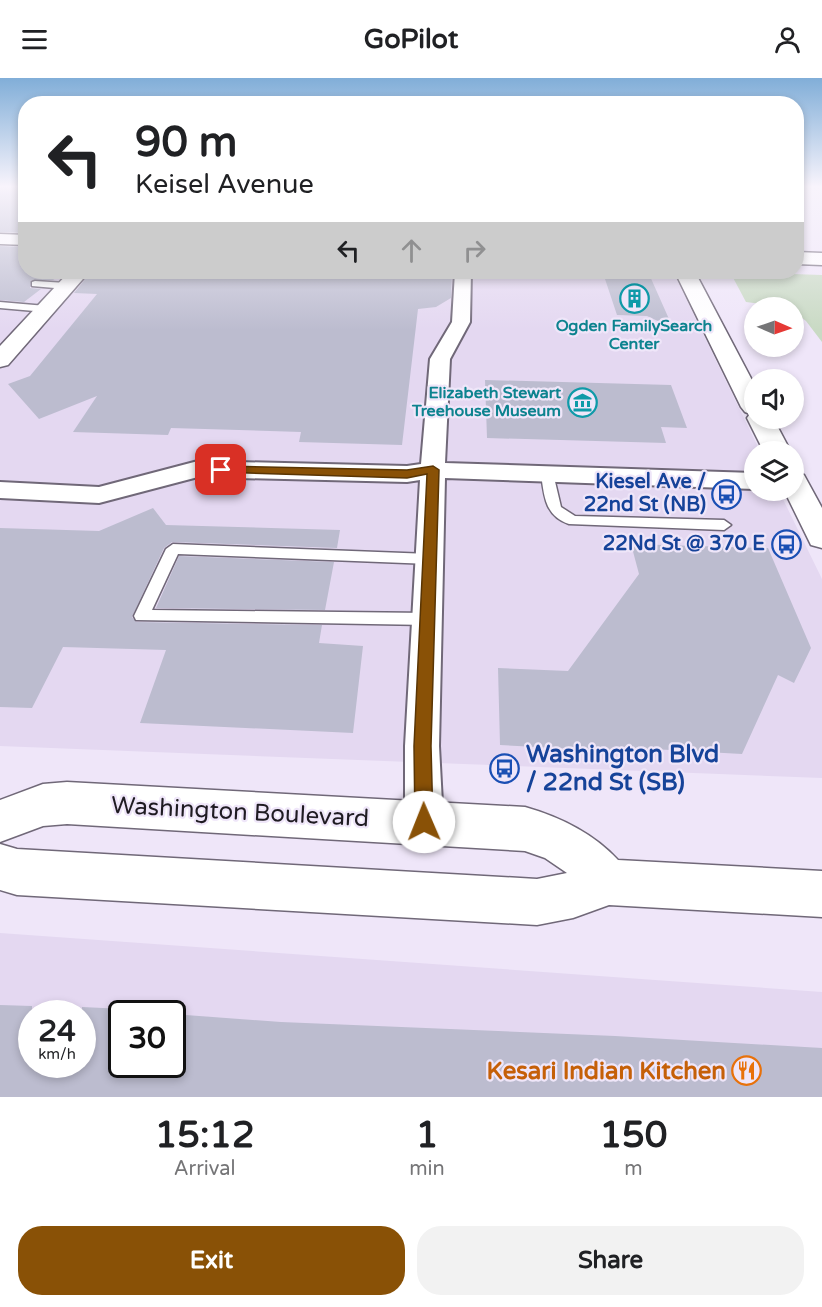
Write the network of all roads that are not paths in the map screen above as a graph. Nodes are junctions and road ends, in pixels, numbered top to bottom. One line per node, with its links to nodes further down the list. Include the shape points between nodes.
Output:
1 (0, 239): 2 (main road)
2 (18, 240)
3 (804, 258): 4 (main road)
4 (822, 259)
5 (73, 279): 8 (lane); 10 (main road)
6 (463, 279): 13 (street, via 461,322 440,359)
7 (689, 279): 12 (main road)
8 (35, 284)
9 (0, 305): 10 (lane)
10 (46, 309): 11 (main road)
11 (0, 360)
12 (744, 387)
13 (433, 470): 14 (street); 16 (street, via 407,474 198,469 99,495); 20 (street)
14 (547, 473): 15 (street); 18 (lane, via 552,503 564,519)
15 (744, 481)
16 (0, 490)
17 (804, 501): 19 (main road)
18 (724, 525)
19 (822, 537)
20 (430, 559): 21 (street); 21 (lane, via 173,549 142,616)
21 (428, 619): 23 (street, via 422,746)
22 (0, 821): 23 (main road, Washington Boulevard, via 44,805 67,803)
23 (424, 822): 25 (main road, Washington Boulevard, via 525,829 544,834 579,853)
24 (0, 867): 25 (main road, via 28,873 537,902 564,899)
25 (608, 882): 26 (main road)
26 (822, 894)

